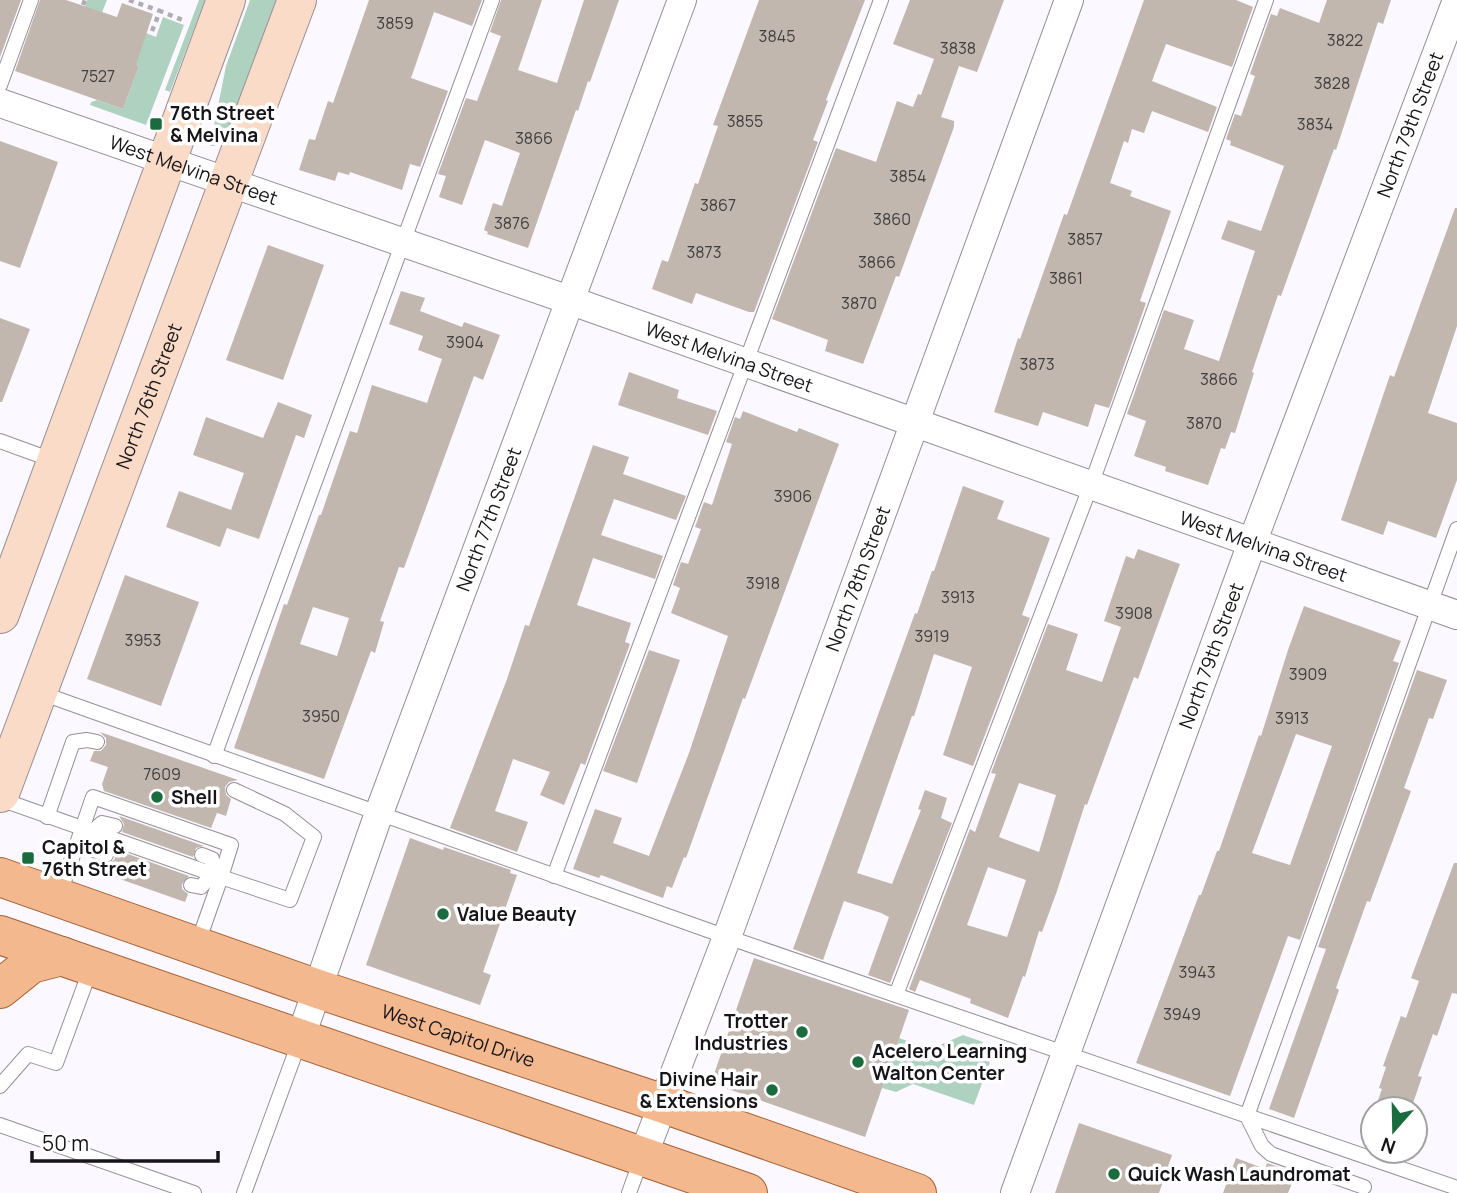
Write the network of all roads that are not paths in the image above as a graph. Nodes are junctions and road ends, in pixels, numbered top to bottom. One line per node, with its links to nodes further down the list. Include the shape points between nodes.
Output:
1 (32, 0): 10 (lane)
2 (226, 0): 12 (main road)
3 (297, 0): 13 (main road, North 76th Street)
4 (492, 0): 14 (lane)
5 (682, 0): 15 (street, North 77th Street)
6 (881, 0): 16 (lane)
7 (1069, 0): 17 (street, North 78th Street)
8 (1266, 0): 20 (lane)
9 (1457, 0): 22 (street, North 79th Street)
10 (0, 85)
11 (0, 103): 12 (street, West Melvina Street)
12 (166, 162): 13 (street, West Melvina Street); 19 (main road)
13 (228, 183): 14 (street, West Melvina Street); 26 (main road, North 76th Street)
14 (402, 242): 15 (street, West Melvina Street); 28 (lane)
15 (569, 300): 16 (street, West Melvina Street); 32 (street, North 77th Street)
16 (745, 362): 17 (street, West Melvina Street); 39 (lane)
17 (916, 424): 20 (street, West Melvina Street); 44 (street, North 78th Street)
18 (0, 441): 19 (lane)
19 (56, 461): 24 (main road)
20 (1091, 485): 22 (street, West Melvina Street); 49 (lane)
21 (1457, 529): 23 (lane)
22 (1252, 543): 23 (street, West Melvina Street); 51 (street, North 79th Street)
23 (1428, 605): 25 (street, West Melvina Street); 54 (lane)
24 (0, 614)
25 (1457, 615)
26 (37, 692): 28 (lane); 30 (main road, North 76th Street)
27 (97, 742): 33 (lane, via 73,743)
28 (214, 756): 32 (lane)
29 (234, 790): 38 (lane, via 285,814 314,836 289,900)
30 (0, 793)
31 (0, 799): 33 (lane)
32 (379, 813): 39 (lane); 48 (street, North 77th Street)
33 (47, 817): 35 (lane)
34 (115, 826): 35 (lane, via 102,823)
35 (86, 831): 36 (lane, via 94,850); 38 (lane); 38 (lane, via 93,797 231,845); 42 (lane)
36 (106, 855)
37 (202, 855): 38 (lane, via 212,859)
38 (216, 875): 41 (lane, via 201,887); 45 (lane)
39 (554, 876): 44 (lane)
40 (0, 877): 42 (main road, West Capitol Drive)
41 (191, 885)
42 (59, 898): 45 (main road, West Capitol Drive)
43 (0, 935): 46 (main road)
44 (726, 937): 49 (lane); 53 (street, North 78th Street)
45 (197, 946): 48 (main road, West Capitol Drive)
46 (77, 961): 47 (main road, via 31,964); 50 (main road); 52 (lane, via 56,1063 28,1054)
47 (0, 989)
48 (318, 989): 50 (street, North 77th Street); 53 (main road, West Capitol Drive)
49 (895, 995): 51 (lane)
50 (300, 1039): 56 (main road); 60 (lane)
51 (1066, 1053): 54 (lane); 64 (street, North 79th Street)
52 (0, 1086)
53 (662, 1103): 56 (street, North 78th Street); 63 (main road, West Capitol Drive)
54 (1247, 1116): 57 (lane); 58 (lane, via 1271,1154)
55 (0, 1125): 59 (lane)
56 (643, 1156): 61 (lane); 62 (main road)
57 (1457, 1188)
58 (1363, 1190): 65 (lane)
59 (194, 1193)
60 (244, 1193)
61 (629, 1193)
62 (748, 1193)
63 (918, 1193)
64 (1015, 1193)
65 (1380, 1193)

